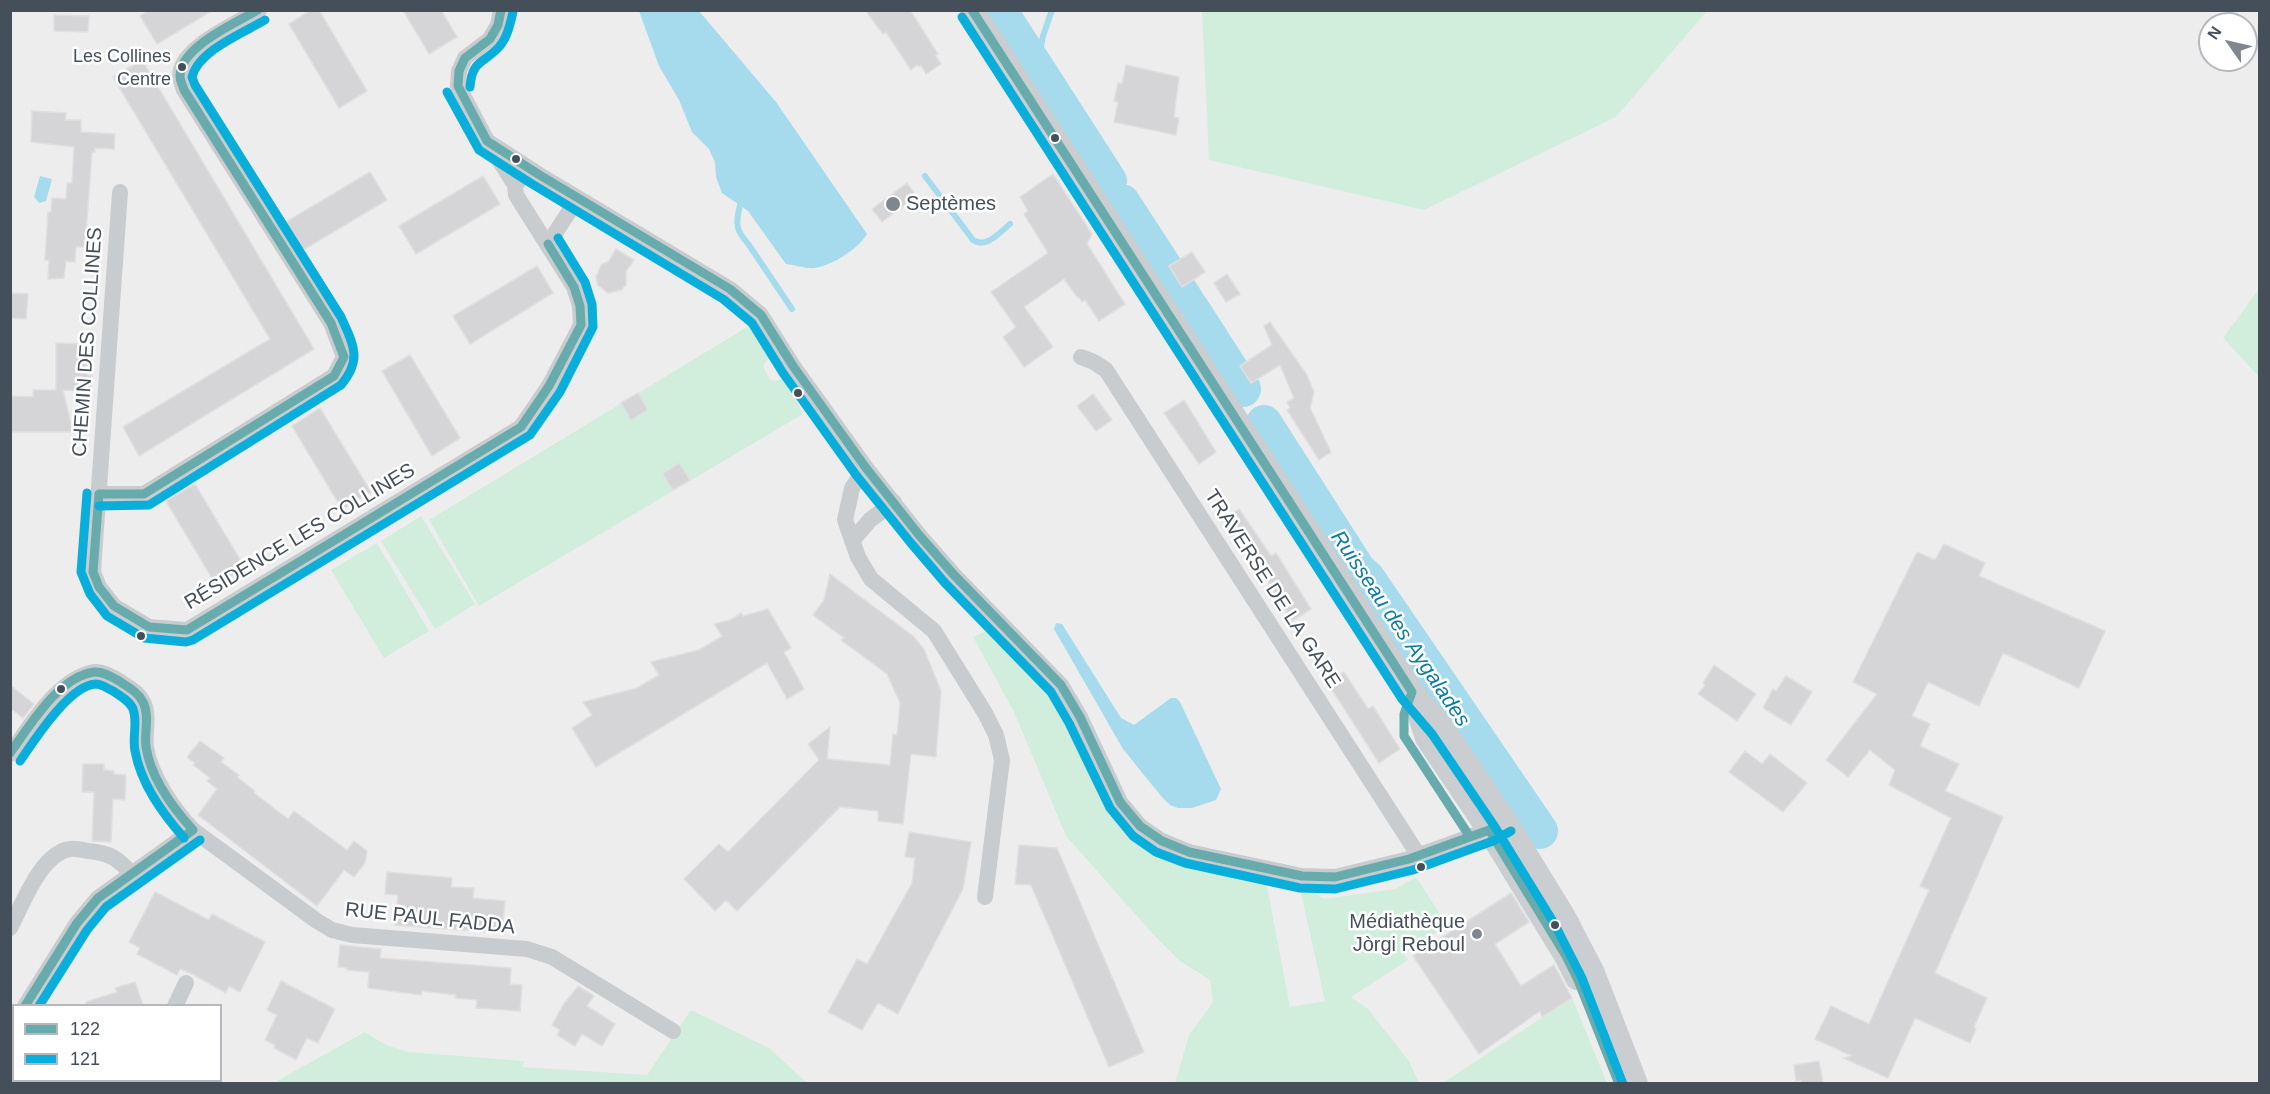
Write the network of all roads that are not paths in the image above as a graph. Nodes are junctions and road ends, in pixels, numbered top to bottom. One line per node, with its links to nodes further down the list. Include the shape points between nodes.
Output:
1 (259, 10): 12 (street, via 198,46 188,56 180,77 184,90 331,323 344,357 334,376 144,494)
2 (501, 10): 4 (street, RÉSIDENCE LES COLLINES, via 490,39 465,58 459,71 458,86)
3 (972, 10): 16 (main road, via 1412,692 1442,727)
4 (487, 141): 5 (street); 6 (street, RÉSIDENCE LES COLLINES)
5 (538, 174): 6 (street, via 522,177); 8 (street)
6 (515, 185): 9 (street, RÉSIDENCE LES COLLINES, via 516,195)
7 (120, 192): 12 (street, CHEMIN DES COLLINES)
8 (578, 198): 9 (street); 11 (street, via 730,289 761,315)
9 (548, 244): 12 (street, RÉSIDENCE LES COLLINES, via 574,286 581,325 549,386 521,427 187,630 148,627 114,606 99,587 93,572)
10 (1081, 357): 18 (street, TRAVERSE DE LA GARE, via 1106,370)
11 (866, 468): 13 (street); 14 (street, via 852,488 845,520)
12 (99, 494)
13 (894, 502): 14 (street); 18 (street, via 954,575 1061,685 1120,801 1140,826 1162,841 1189,852 1302,876 1335,877)
14 (852, 540): 20 (street, via 872,579 934,631 996,735 1002,760)
15 (10, 754): 17 (street, RUE PAUL FADDA, via 63,687 96,672 122,683 143,702 150,763 176,812)
16 (1497, 826): 18 (street); 26 (main road, via 1578,980); 27 (main road, via 1564,917 1593,973)
17 (193, 830): 19 (street); 25 (street, RUE PAUL FADDA, via 332,930 352,936 527,949 552,957)
18 (1419, 856)
19 (132, 873): 21 (street, via 116,857 92,851 70,849 51,857); 23 (street, via 98,898 77,923)
20 (986, 897)
21 (10, 928)
22 (186, 983): 24 (street)
23 (26, 1004)
24 (176, 1004)
25 (673, 1031)
26 (1619, 1083)
27 (1636, 1083)

